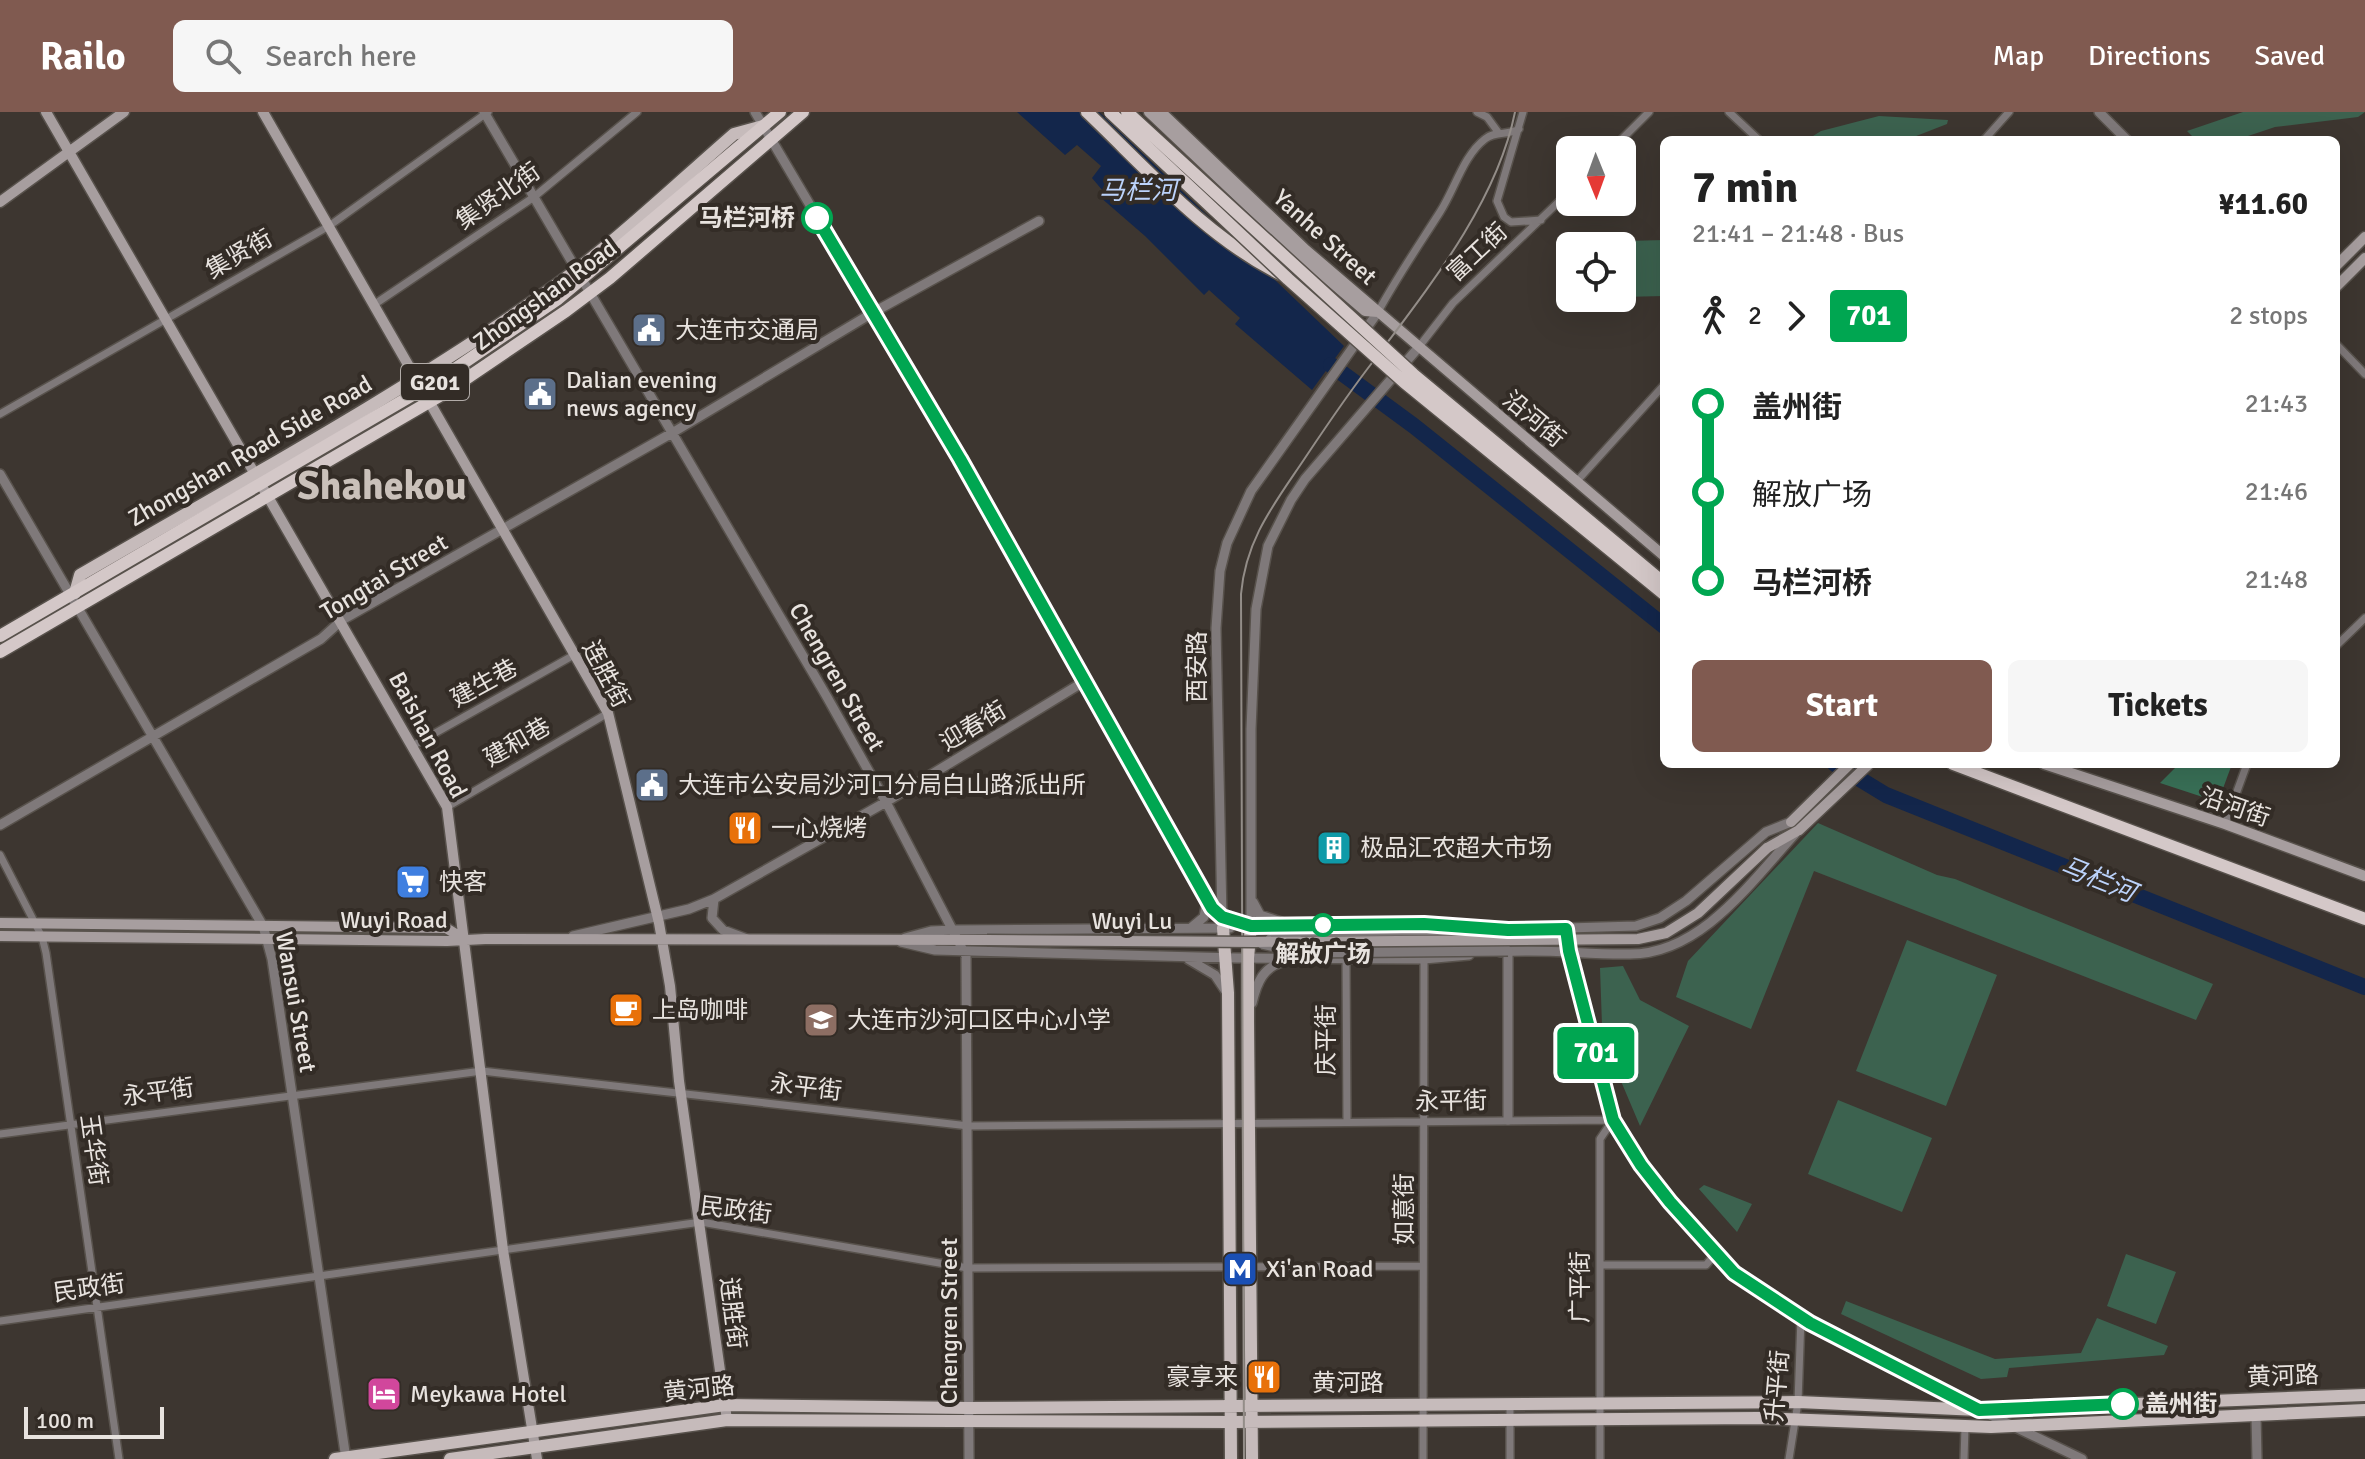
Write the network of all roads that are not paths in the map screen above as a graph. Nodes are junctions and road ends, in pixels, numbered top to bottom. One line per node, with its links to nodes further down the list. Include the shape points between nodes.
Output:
1 (46, 112): 28 (main road, Baishan Road)
2 (124, 112): 28 (main road)
3 (263, 112): 34 (main road, 连胜街)
4 (637, 112): 29 (street, 集贤北街)
5 (755, 112): 20 (street)
6 (780, 112): 20 (highway, Zhongshan Road / G201)
7 (803, 112): 27 (highway, Zhongshan Road / G201)
8 (1087, 112): 39 (highway, bridge, via 1207,226)
9 (1110, 112): 39 (highway, bridge)
10 (1127, 112): 60 (highway, bridge, via 1413,374)
11 (1149, 112): 44 (main road, Yanhe Street, via 1301,256 1365,311)
12 (1161, 112): 44 (main road, Yanhe Street)
13 (1477, 112): 22 (street)
14 (1523, 112): 21 (street)
15 (1649, 112): 23 (street)
16 (1729, 112): 24 (street)
17 (2009, 112): 25 (street)
18 (2099, 112): 26 (street)
19 (486, 113): 29 (street, Chengren Street); 34 (street, 集贤街)
20 (763, 126): 27 (street); 38 (highway, Zhongshan Road / G201)
21 (1519, 129): 22 (street); 32 (street, via 1498,191 1499,208 1511,222)
22 (1498, 132): 44 (street, via 1474,149)
23 (1625, 136)
24 (1755, 136)
25 (1988, 136)
26 (2123, 136)
27 (771, 140): 41 (highway, Zhongshan Road / G201); 43 (street)
28 (68, 152): 30 (main road); 45 (main road, Baishan Road)
29 (534, 197): 38 (street, Chengren Street); 42 (street, 集贤北街)
30 (0, 202)
31 (1556, 206): 32 (street, 富工街)
32 (1542, 220): 46 (street, 富工街, via 1453,303)
33 (1039, 221): 43 (street, Tongtai Street)
34 (329, 226): 42 (main road, 连胜街); 45 (street, 集贤街)
35 (2365, 237): 37 (main road)
36 (2365, 258): 40 (main road)
37 (2340, 262)
38 (579, 274): 41 (street, Chengren Street); 49 (highway, Zhongshan Road / G201, via 558,299)
39 (1288, 279): 61 (highway, bridge, via 1404,382)
40 (2340, 283)
41 (590, 293): 51 (highway, Zhongshan Road / G201); 53 (street, Chengren Street)
42 (375, 304): 49 (main road, 连胜街)
43 (874, 312): 53 (street, Tongtai Street); 69 (street)
44 (1378, 312): 46 (main road, 沿河街); 94 (street, 西安路, via 1251,491 1227,543 1216,642)
45 (166, 317): 52 (street, 集贤街); 55 (main road, Baishan Road)
46 (1418, 348): 56 (main road, 沿河街); 87 (street, via 1328,451 1291,500 1268,546 1256,609)
47 (2340, 348): 48 (street)
48 (2365, 374)
49 (421, 383): 51 (main road, 连胜街); 55 (highway, Zhongshan Road / G201)
50 (1660, 389): 56 (street)
51 (431, 401): 57 (highway, Zhongshan Road / G201); 58 (main road, 连胜街)
52 (0, 414)
53 (672, 433): 58 (street, Tongtai Street); 79 (street, Chengren Street)
54 (0, 474): 62 (street, Wansui Street)
55 (260, 478): 57 (main road, Baishan Road); 62 (highway, Zhongshan Road / G201)
56 (1577, 481): 59 (main road, 沿河街)
57 (270, 495): 62 (highway, Zhongshan Road / G201); 64 (main road, Baishan Road)
58 (504, 529): 64 (street, Tongtai Street); 68 (main road, 连胜街)
59 (1660, 553)
60 (1660, 580)
61 (1660, 591)
62 (74, 598): 65 (highway, Zhongshan Road / G201); 67 (highway, Zhongshan Road / G201); 71 (street, Wansui Street)
63 (2365, 618): 66 (street)
64 (342, 620): 71 (street, Tongtai Street, via 321,639); 72 (main road, Baishan Road)
65 (0, 636)
66 (2340, 642)
67 (0, 652)
68 (574, 655): 70 (main road, 连胜街); 72 (street, 建生巷)
69 (1085, 681): 79 (street, 迎春街); 86 (street)
70 (608, 713): 80 (street, 建和巷); 90 (main road, 连胜街)
71 (153, 736): 82 (street, Tongtai Street); 96 (street, Wansui Street)
72 (414, 745): 80 (main road, Baishan Road)
73 (1846, 768): 83 (main road, bridge)
74 (1864, 768): 83 (main road, bridge)
75 (1964, 768): 91 (highway)
76 (1987, 768): 89 (highway)
77 (2056, 768): 81 (main road, 沿河街)
78 (2246, 768): 81 (street)
79 (886, 802): 88 (street, 迎春街); 108 (street, Chengren Street)
80 (447, 807): 104 (main road, Baishan Road)
81 (2225, 824): 85 (main road, 沿河街)
82 (0, 825)
83 (1795, 826): 99 (street, via 1766,832 1660,918 1636,926); 109 (main road, Wuyi Lu, bridge, via 1698,913 1666,933 1638,939); 111 (street, via 1711,923 1685,941 1648,953)
84 (0, 855): 93 (street, 玉华街)
85 (2365, 876)
86 (1206, 897): 94 (street); 98 (street, via 1204,917)
87 (1251, 898): 95 (street, via 1260,915); 97 (street)
88 (714, 899): 90 (street, 迎春街); 107 (street, via 712,918 723,930)
89 (2365, 911)
90 (657, 917): 105 (street, 迎春街); 106 (main road, 连胜街)
91 (2365, 919)
92 (0, 923): 93 (main road, Wuyi Road)
93 (35, 923): 96 (main road, Wuyi Road); 102 (street, 玉华街)
94 (1222, 923): 97 (street); 98 (street); 113 (main road); 114 (street)
95 (1304, 925): 97 (street); 100 (street)
96 (263, 926): 103 (street, Wansui Street); 104 (main road, Wuyi Road, via 446,928)
97 (1251, 926): 114 (main road)
98 (1184, 929): 108 (street)
99 (1566, 929): 100 (street); 111 (street)
100 (1508, 930): 109 (street, bridge, via 1301,932)
101 (0, 936): 102 (main road, Wuyi Road)
102 (42, 937): 103 (main road, Wuyi Road); 129 (street, 玉华街)
103 (267, 939): 104 (main road, Wuyi Road); 122 (street, Wansui Street)
104 (464, 939): 105 (main road, Wuyi Lu); 120 (main road, Baishan Road)
105 (561, 939): 106 (main road, Wuyi Lu)
106 (661, 939): 107 (main road, Wuyi Lu); 121 (main road, 连胜街)
107 (750, 940): 108 (main road, Wuyi Lu)
108 (958, 940): 109 (main road, Wuyi Lu, bridge); 112 (street); 130 (street, Chengren Street, via 966,956)
109 (1255, 942): 110 (street, bridge, via 1301,953)
110 (1508, 951): 111 (street); 117 (street); 123 (street)
111 (1569, 951): 124 (street)
112 (1169, 956): 113 (street); 118 (street, via 1208,969)
113 (1224, 957): 114 (street); 118 (main road)
114 (1248, 958): 115 (street); 119 (main road)
115 (1296, 958): 116 (street); 119 (street, via 1260,976)
116 (1346, 959): 117 (street); 126 (street, 庆平街)
117 (1424, 959): 125 (street, 如意街)
118 (1228, 993): 127 (main road)
119 (1248, 1021): 128 (main road)
120 (482, 1071): 121 (street, 永平街); 122 (street, 永平街); 133 (main road, Baishan Road)
121 (681, 1093): 130 (street, 永平街); 132 (main road, 连胜街)
122 (292, 1095): 129 (street, 永平街); 140 (street, Wansui Street)
123 (1508, 1120): 124 (street, 永平街); 125 (street, 永平街)
124 (1613, 1120): 134 (street, via 1641,1165); 135 (street, 广平街, via 1600,1139)
125 (1424, 1121): 126 (street, 永平街); 136 (street, 如意街)
126 (1347, 1122): 128 (street, 永平街)
127 (1229, 1123): 128 (street, 永平街); 130 (street, 永平街); 137 (main road)
128 (1250, 1123): 138 (main road)
129 (70, 1124): 131 (street, 永平街); 141 (street, 玉华街)
130 (969, 1126): 139 (street, Chengren Street)
131 (0, 1134)
132 (701, 1222): 133 (street, 民政街); 139 (street, 民政街); 148 (main road, 连胜街)
133 (503, 1250): 140 (street, 民政街); 166 (main road, Baishan Road)
134 (1716, 1253): 135 (street, via 1706,1265); 142 (street, via 1734,1273)
135 (1600, 1265): 145 (street, 广平街)
136 (1423, 1266): 138 (street, 民政街); 149 (street, 如意街)
137 (1229, 1267): 138 (street, 民政街); 139 (street, 民政街); 150 (main road)
138 (1250, 1267): 151 (main road)
139 (968, 1268): 152 (street, Chengren Street)
140 (319, 1276): 141 (street, 民政街); 170 (street, Wansui Street)
141 (96, 1307): 143 (street, 民政街); 169 (street, 玉华街)
142 (1801, 1317): 146 (street, 升平街); 153 (street)
143 (0, 1321)
144 (2365, 1395): 153 (main road, 黄河路)
145 (1600, 1402): 146 (main road, 黄河路); 147 (main road, 黄河路); 156 (street, 广平街)
146 (1798, 1402): 153 (main road, 黄河路); 160 (street, 升平街)
147 (1510, 1403): 149 (main road, 黄河路); 159 (street)
148 (725, 1405): 152 (main road, 黄河路); 157 (main road, 连胜街); 166 (main road, 黄河路)
149 (1422, 1405): 151 (main road, 黄河路); 158 (street, 如意街)
150 (1230, 1406): 151 (main road, 黄河路); 152 (main road, 黄河路); 162 (main road)
151 (1251, 1406): 163 (main road)
152 (969, 1408): 161 (street, Chengren Street)
153 (1979, 1410): 164 (street)
154 (2365, 1410): 155 (main road, 黄河路)
155 (2256, 1416): 164 (main road, 黄河路); 182 (street)
156 (1600, 1419): 159 (main road, 黄河路); 160 (main road, 黄河路); 177 (street, 广平街)
157 (727, 1420): 161 (main road, 黄河路); 168 (main road, 黄河路)
158 (1423, 1420): 159 (main road, 黄河路); 163 (main road, 黄河路); 175 (street, 如意街)
159 (1510, 1420): 176 (street)
160 (1795, 1420): 165 (main road, 黄河路); 178 (street, 升平街)
161 (969, 1422): 162 (main road, 黄河路); 172 (street, Chengren Street)
162 (1231, 1422): 163 (main road, 黄河路); 173 (main road)
163 (1251, 1422): 174 (main road)
164 (2017, 1426): 165 (main road, 黄河路); 167 (street)
165 (1965, 1427): 179 (street)
166 (533, 1432): 168 (main road, Baishan Road); 170 (main road, 黄河路)
167 (2056, 1447): 180 (street); 181 (street)
168 (536, 1453): 171 (main road, 黄河路)
169 (119, 1459)
170 (342, 1459)
171 (450, 1459)
172 (969, 1459)
173 (1231, 1459)
174 (1252, 1459)
175 (1423, 1459)
176 (1510, 1459)
177 (1600, 1459)
178 (1789, 1459)
179 (1964, 1459)
180 (2056, 1459)
181 (2082, 1459)
182 (2257, 1459)

